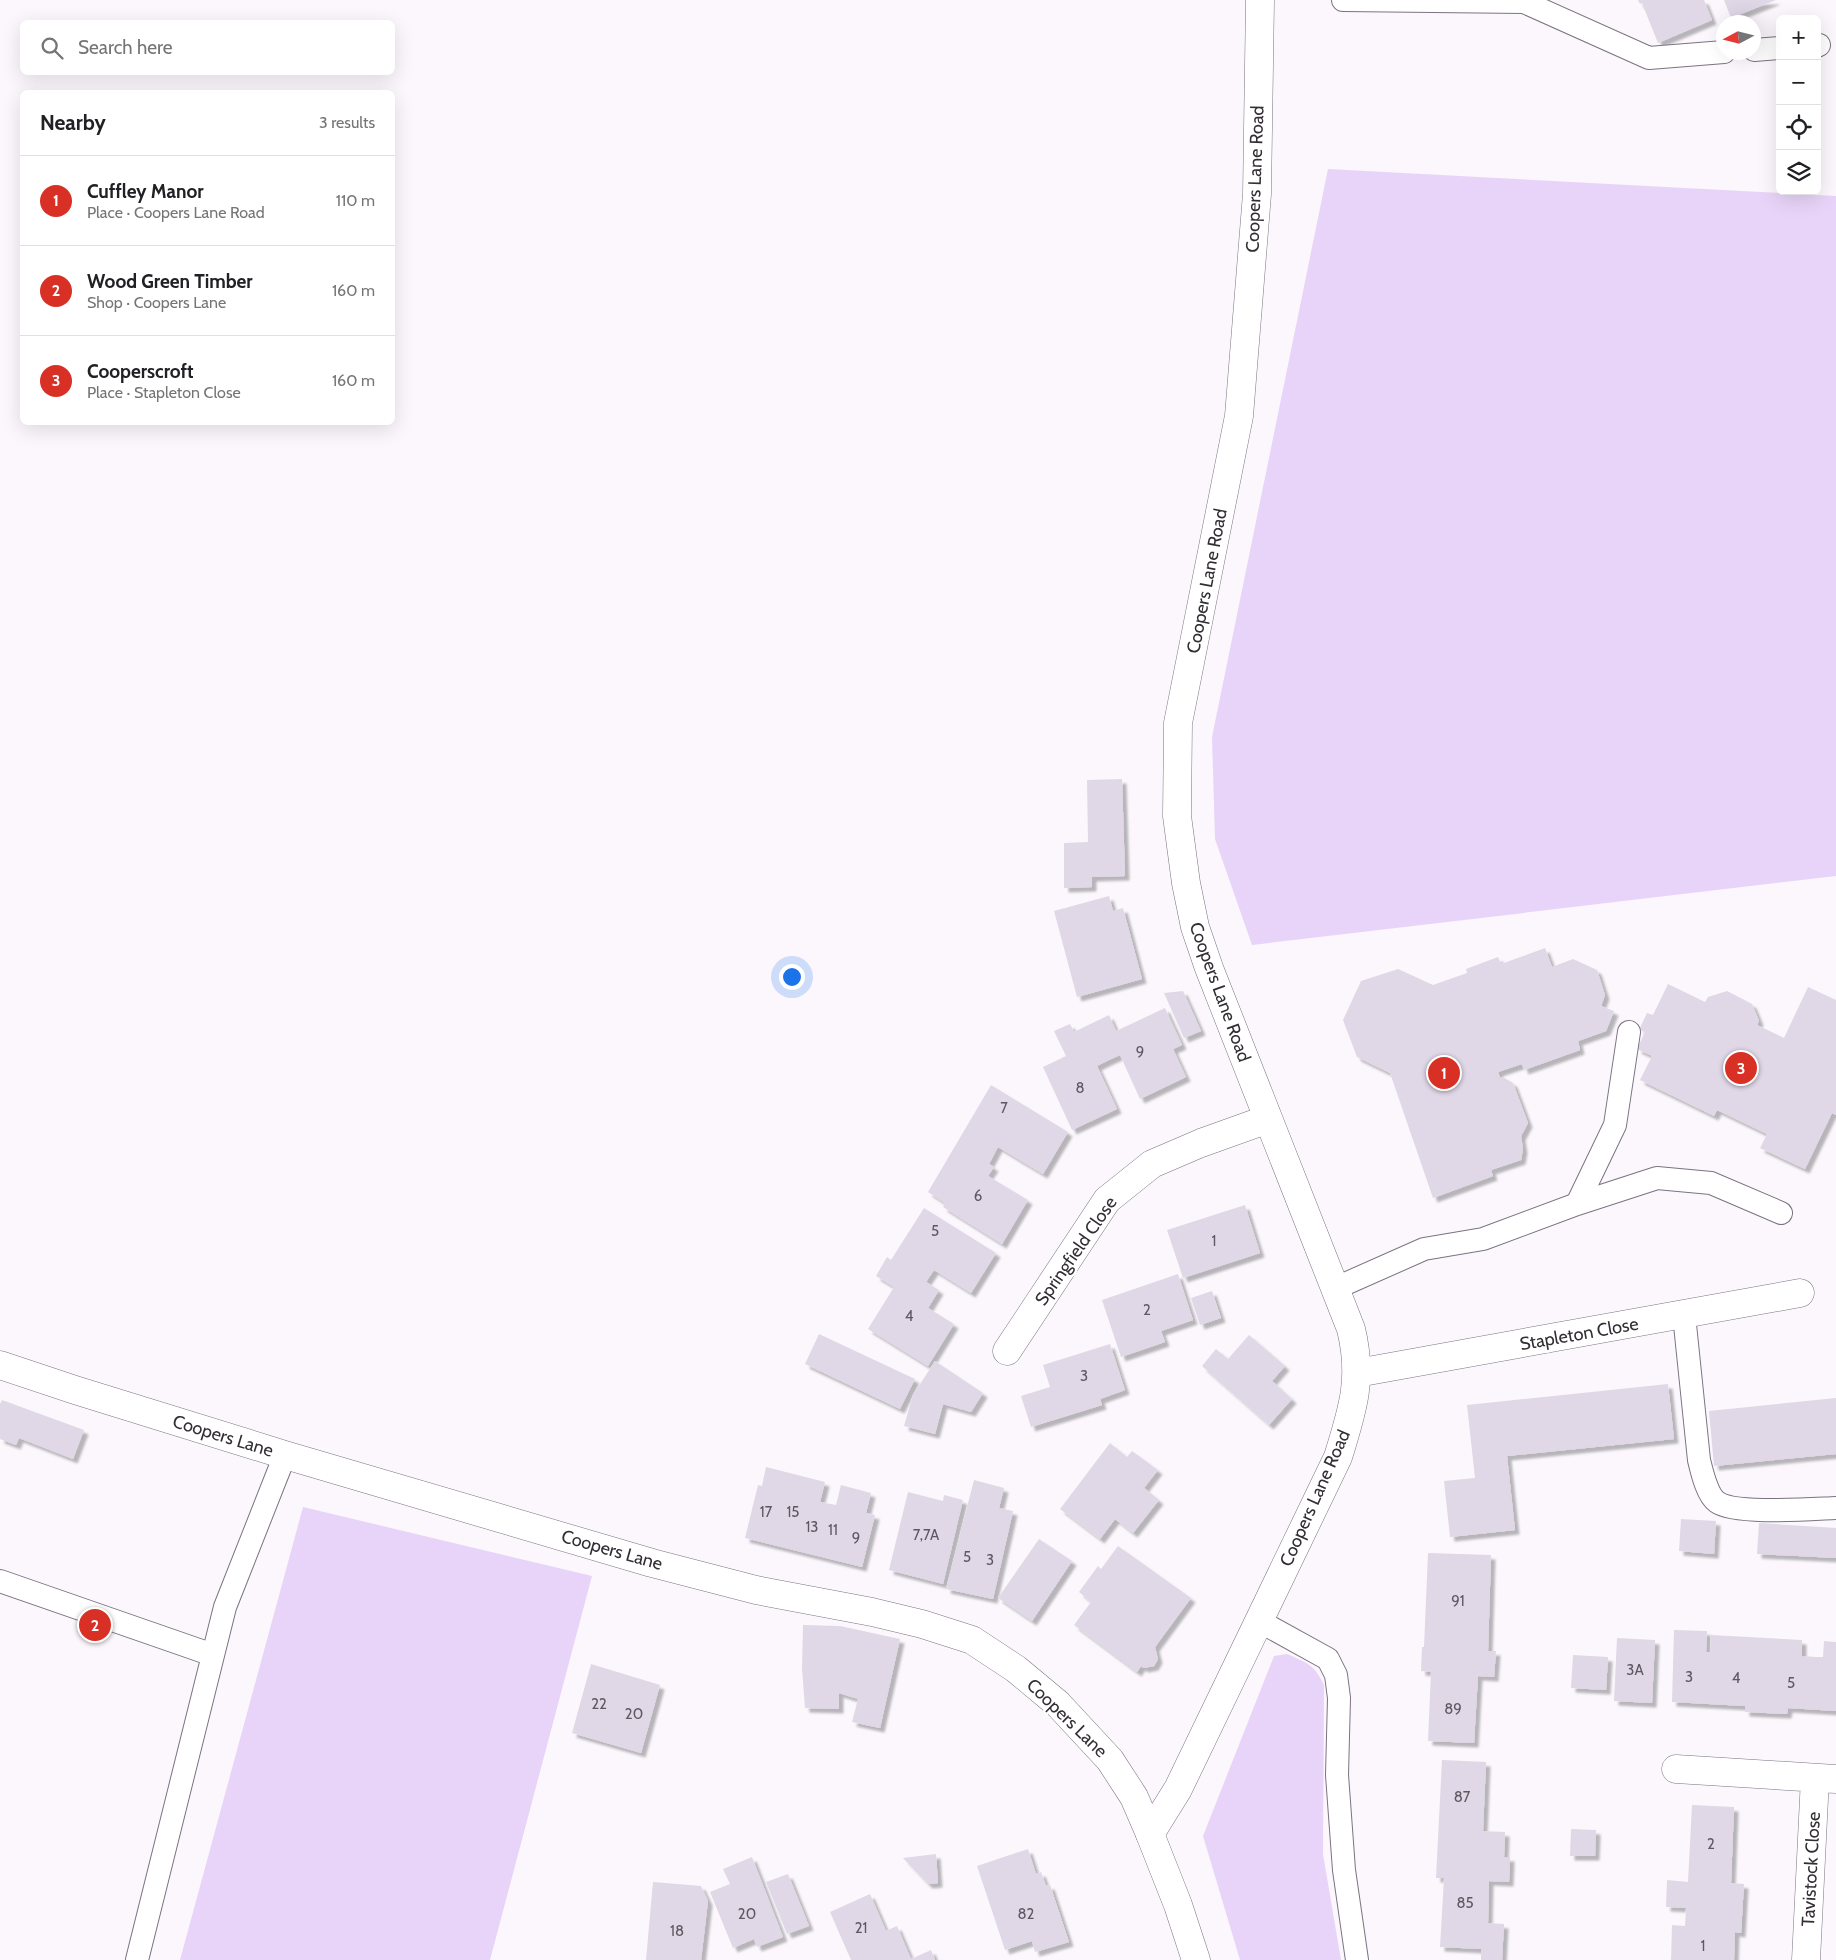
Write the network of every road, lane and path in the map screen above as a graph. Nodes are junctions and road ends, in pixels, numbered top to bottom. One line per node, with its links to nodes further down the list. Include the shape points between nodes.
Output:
1 (1260, 0): 8 (street, Coopers Lane Road, via 1257,194 1239,416 1178,723 1177,816 1195,927)
2 (1343, 0): 3 (lane)
3 (1472, 1): 6 (lane, via 1524,2 1649,58)
4 (1776, 48): 5 (lane)
5 (1761, 49)
6 (1716, 53)
7 (1629, 1032): 9 (lane, via 1615,1125)
8 (1268, 1120): 11 (street, Coopers Lane Road); 14 (street, Springfield Close, via 1200,1143 1152,1164 1107,1200)
9 (1578, 1204): 10 (lane, via 1657,1178 1710,1183); 11 (lane, via 1483,1239 1424,1249)
10 (1781, 1213)
11 (1336, 1288): 16 (street, Coopers Lane Road, via 1351,1328)
12 (1800, 1293): 13 (street, Stapleton Close)
13 (1684, 1315): 16 (street, Stapleton Close); 18 (lane, via 1699,1460 1705,1483 1717,1502 1738,1509)
14 (1008, 1351)
15 (0, 1365): 17 (street, Coopers Lane)
16 (1357, 1373): 20 (street, Coopers Lane Road, via 1352,1414 1338,1457)
17 (285, 1455): 21 (lane, via 225,1606); 24 (street, Coopers Lane, via 652,1562 756,1590 922,1624 972,1640 1016,1669 1058,1704 1110,1760 1134,1797)
18 (1836, 1508)
19 (0, 1581): 21 (lane)
20 (1259, 1621): 24 (street, Coopers Lane Road, via 1178,1789); 27 (lane, via 1328,1659 1336,1674 1339,1698 1337,1775 1344,1870)
21 (213, 1655): 25 (lane)
22 (1676, 1769): 23 (street, Tavistock Close)
23 (1826, 1778): 28 (street, Tavistock Close)
24 (1150, 1834): 26 (street, Coopers Lane)
25 (137, 1960)
26 (1196, 1960)
27 (1357, 1960)
28 (1806, 1960)

